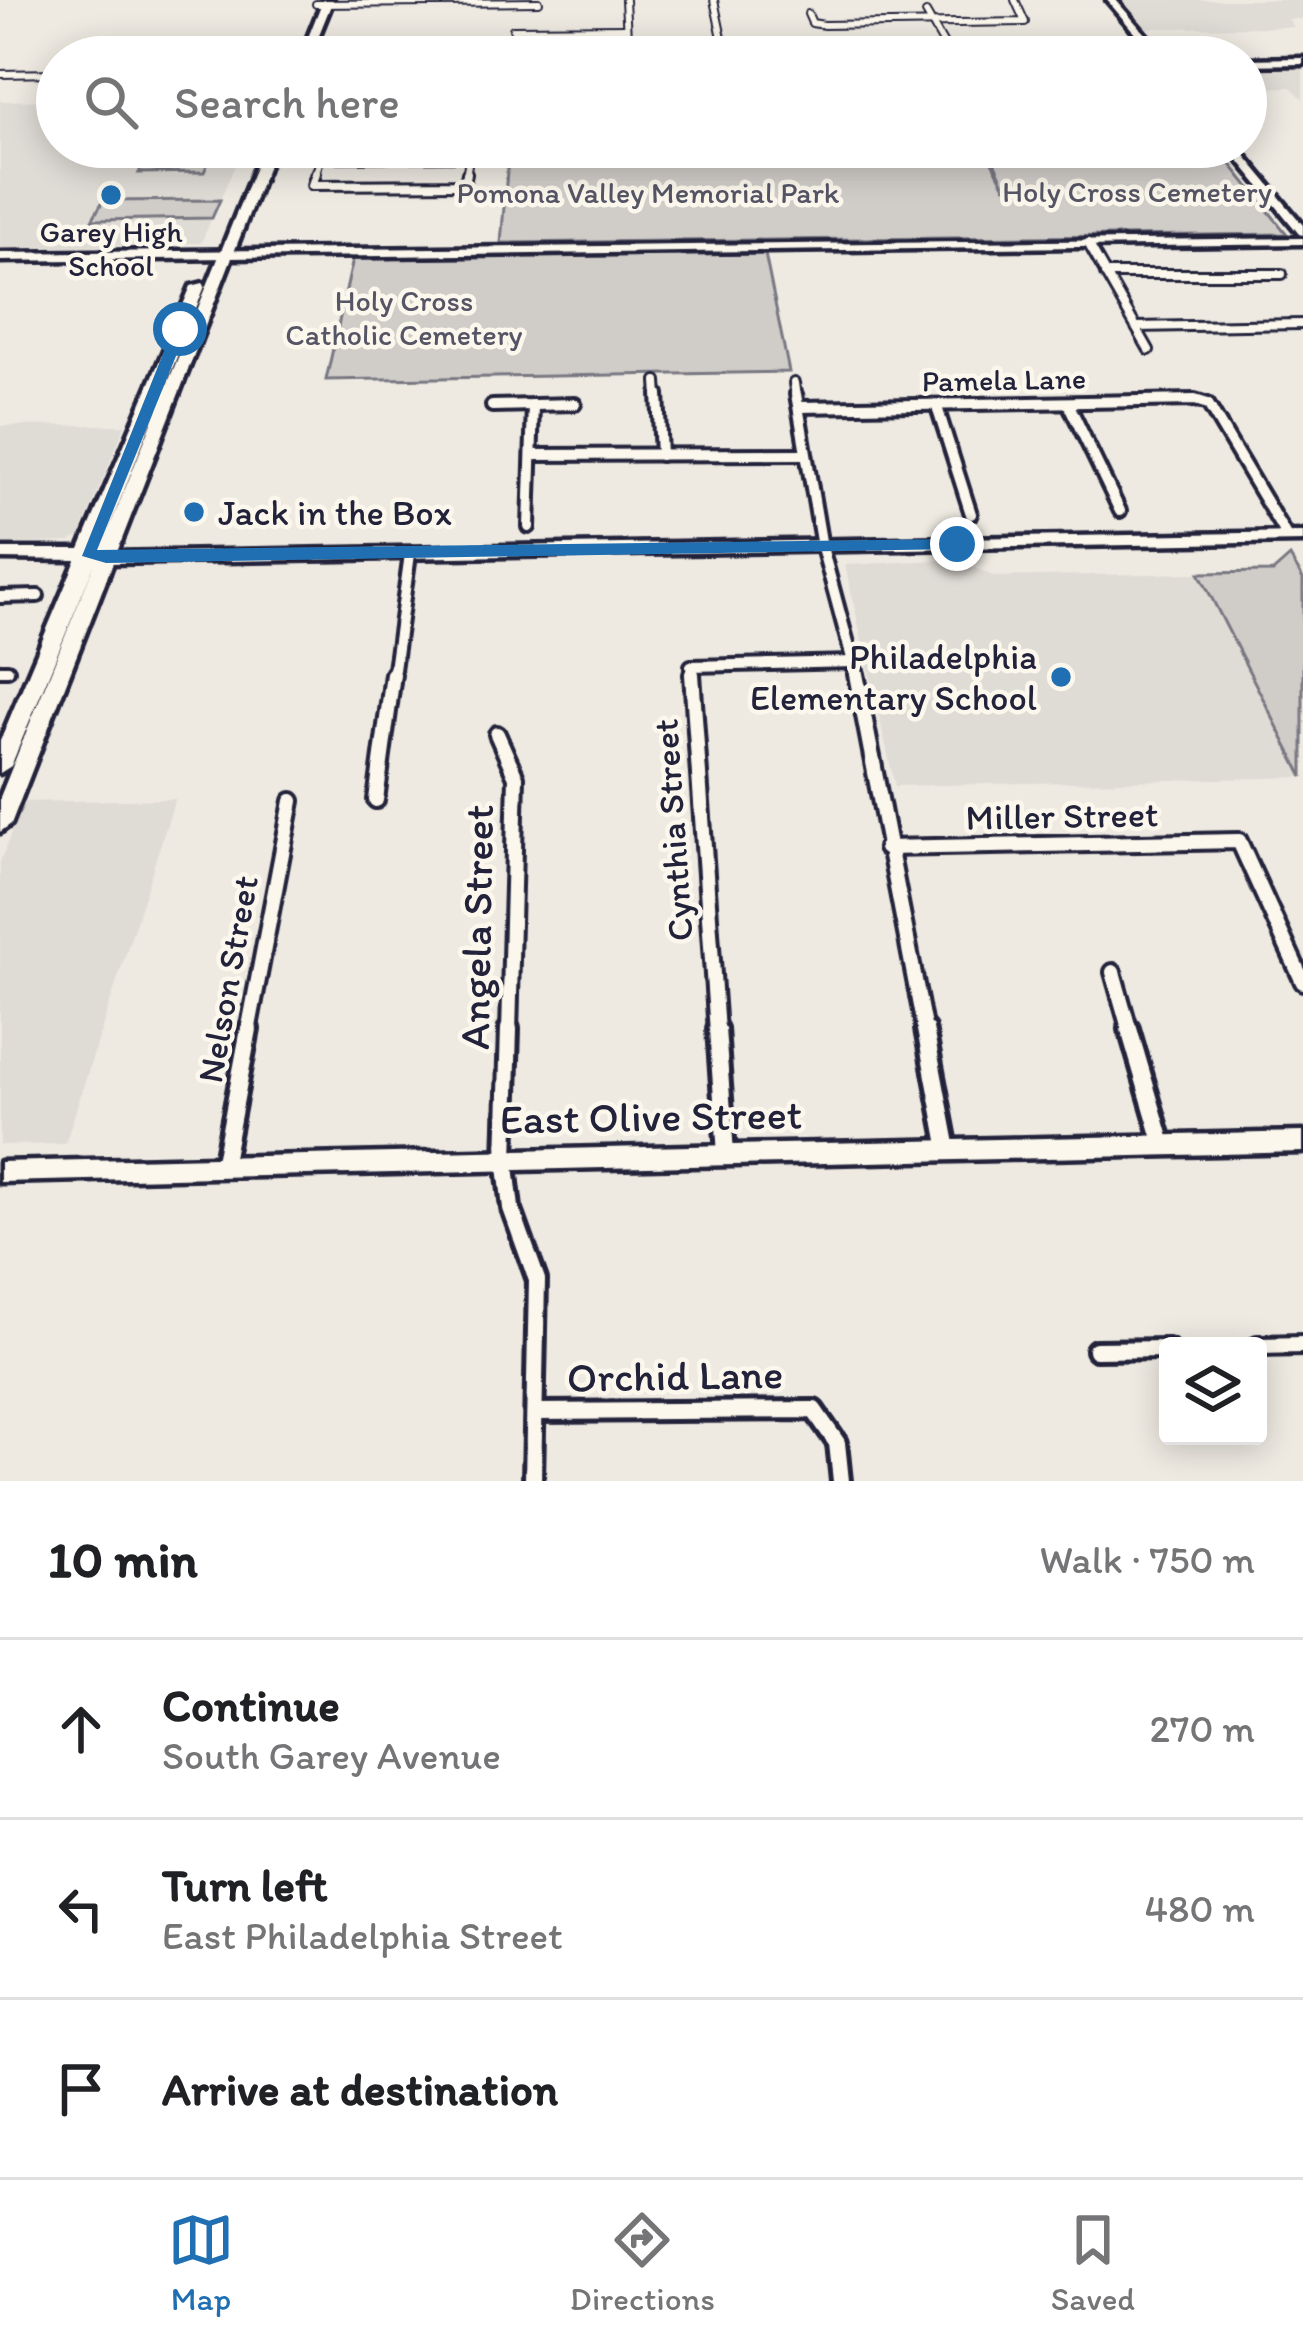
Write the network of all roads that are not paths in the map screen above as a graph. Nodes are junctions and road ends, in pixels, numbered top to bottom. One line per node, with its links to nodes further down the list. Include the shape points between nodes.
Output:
1 (625, 0): 11 (street)
2 (714, 0): 15 (street)
3 (1015, 0): 10 (street, via 1025,22)
4 (1111, 0): 17 (street)
5 (322, 2): 6 (street); 13 (main road)
6 (440, 2): 7 (street)
7 (539, 2)
8 (926, 13): 10 (street)
9 (810, 18): 10 (street)
10 (933, 24): 16 (street)
11 (626, 28): 12 (street); 14 (street)
12 (513, 29)
13 (304, 36)
14 (627, 36)
15 (722, 36)
16 (940, 36)
17 (1142, 36)
18 (1303, 61): 19 (street)
19 (1267, 62)
20 (36, 73): 21 (street)
21 (0, 74)
22 (254, 168): 28 (main road)
23 (318, 168): 24 (street, via 312,185 465,184)
24 (468, 168)
25 (1249, 168): 26 (street)
26 (1303, 237): 27 (street)
27 (1088, 243): 28 (street); 30 (street)
28 (218, 255): 29 (street); 53 (main road)
29 (0, 257)
30 (1106, 274): 31 (street); 33 (street)
31 (1282, 274)
32 (1303, 324): 33 (street)
33 (1136, 327): 34 (street)
34 (1149, 350)
35 (656, 382): 44 (street)
36 (794, 383): 41 (street)
37 (1068, 403): 42 (street, Pamela Lane); 46 (street); 49 (street, Pamela Lane, via 1208,404)
38 (575, 404): 39 (street)
39 (533, 405): 40 (street); 45 (street)
40 (492, 406)
41 (800, 407): 42 (street, Pamela Lane); 43 (street)
42 (937, 407): 47 (street)
43 (806, 454): 44 (street); 50 (street)
44 (661, 455): 45 (street)
45 (532, 458): 48 (street)
46 (1120, 511)
47 (971, 514)
48 (530, 527)
49 (1295, 537): 50 (street)
50 (822, 547): 52 (street); 57 (street)
51 (0, 554): 53 (main road)
52 (410, 554): 53 (street); 60 (street)
53 (92, 558): 54 (main road); 59 (main road); 62 (main road)
54 (0, 566)
55 (38, 596): 56 (street)
56 (0, 597)
57 (854, 662): 63 (street); 69 (street, Cynthia Street, via 691,666)
58 (497, 734): 70 (street, Angela Street, via 516,777)
59 (0, 766)
60 (376, 800)
61 (292, 801): 71 (street, Nelson Street)
62 (1, 817)
63 (886, 848): 65 (street, Miller Street, via 1239,841); 68 (street)
64 (1113, 972): 67 (street)
65 (1303, 982)
66 (1303, 1142): 67 (street, East Olive Street)
67 (1163, 1145): 68 (street, East Olive Street)
68 (948, 1150): 69 (street, East Olive Street)
69 (726, 1154): 70 (street, East Olive Street)
70 (506, 1158): 71 (street, East Olive Street); 77 (street, Angela Street, via 511,1208 537,1280)
71 (223, 1167): 72 (street, East Olive Street)
72 (0, 1172)
73 (1303, 1345): 74 (street)
74 (1267, 1346)
75 (1159, 1348): 76 (street)
76 (1096, 1351)
77 (536, 1412): 78 (street, Angela Street); 79 (street, Orchid Lane, via 814,1409 837,1443)
78 (533, 1481)
79 (841, 1481)

